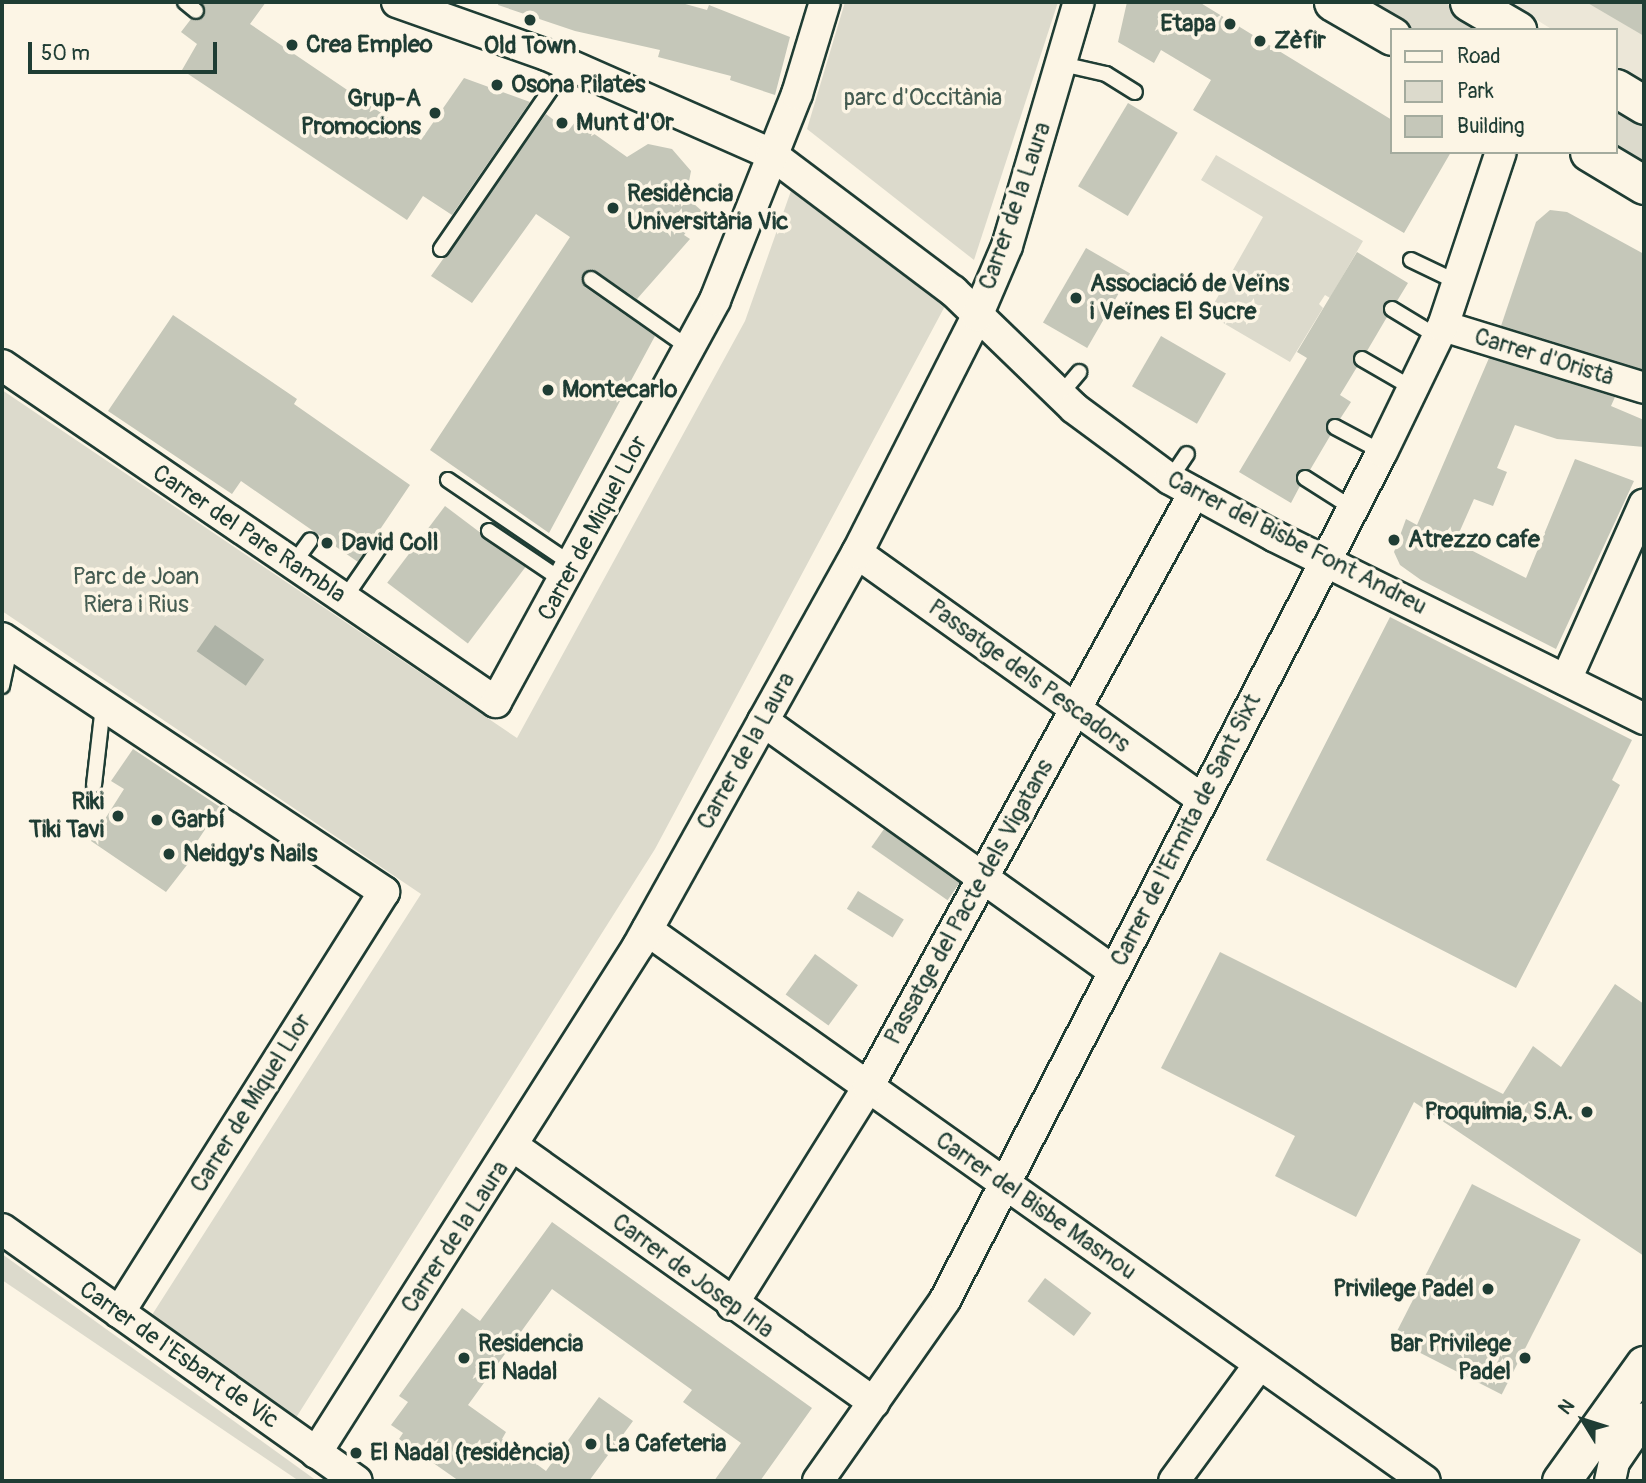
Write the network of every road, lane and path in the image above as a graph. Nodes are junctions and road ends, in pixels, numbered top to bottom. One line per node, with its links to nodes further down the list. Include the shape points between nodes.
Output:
1 (397, 2): 8 (street, Carrer del Bisbe Font Andreu)
2 (825, 2): 13 (street, Carrer de Miquel Llor, via 797,94)
3 (1079, 2): 9 (street, Carrer de la Laura)
4 (1333, 2): 7 (street)
5 (1469, 2): 6 (street)
6 (1514, 28)
7 (1390, 35)
8 (568, 64): 13 (street, Carrer del Bisbe Font Andreu); 17 (lane)
9 (1062, 64): 11 (lane, via 1106,74); 22 (street, Carrer de la Laura, via 1007,246)
10 (1618, 89): 12 (street)
11 (1135, 92)
12 (1644, 105)
13 (771, 154): 22 (street, Carrer del Bisbe Font Andreu, via 867,224); 24 (street, Carrer de Miquel Llor, via 715,300)
14 (1500, 154): 20 (street, Carrer de l'Ermita de Sant Sixt)
15 (1592, 154): 16 (street)
16 (1644, 185)
17 (440, 248)
18 (1411, 260): 20 (lane)
19 (591, 279): 24 (lane)
20 (1459, 283): 23 (street, Carrer de l'Ermita de Sant Sixt)
21 (1392, 309): 23 (lane)
22 (977, 316): 30 (street, Carrer del Bisbe Font Andreu); 41 (street, Carrer de la Laura)
23 (1441, 332): 28 (street, Carrer d'Oristà); 29 (street, Carrer de l'Ermita de Sant Sixt)
24 (690, 348): 43 (street, Carrer de Miquel Llor)
25 (1362, 359): 29 (lane)
26 (2, 365): 44 (street, Carrer del Pare Rambla, via 301,552)
27 (1079, 372): 30 (lane)
28 (1644, 388)
29 (1414, 389): 32 (street, Carrer de l'Ermita de Sant Sixt)
30 (1060, 395): 36 (street, Carrer del Bisbe Font Andreu)
31 (1335, 427): 32 (lane)
32 (1382, 452): 38 (street, Carrer de l'Ermita de Sant Sixt)
33 (1187, 454): 36 (lane)
34 (1305, 478): 38 (lane)
35 (448, 480): 43 (lane)
36 (1182, 486): 42 (street, Carrer del Bisbe Font Andreu); 50 (street, Passatge del Pacte dels Vigatans)
37 (1644, 505): 46 (street)
38 (1352, 508): 42 (street, Carrer de l'Ermita de Sant Sixt)
39 (489, 531): 43 (lane)
40 (379, 548): 44 (lane)
41 (857, 553): 50 (street, Passatge dels Pescadors); 52 (street, Carrer de la Laura)
42 (1325, 559): 46 (street, Carrer del Bisbe Font Andreu); 54 (street, Carrer de l'Ermita de Sant Sixt)
43 (569, 574): 48 (street, Carrer de Miquel Llor)
44 (344, 598): 48 (street, Carrer del Pare Rambla)
45 (6, 641): 47 (lane); 49 (street)
46 (1566, 680): 51 (street, Carrer del Bisbe Font Andreu)
47 (2, 686)
48 (496, 702)
49 (103, 706): 53 (lane); 63 (street, Carrer de Miquel Llor, via 384,892)
50 (1074, 709): 54 (street, Passatge dels Pescadors); 55 (street, Passatge del Pacte dels Vigatans)
51 (1644, 719)
52 (763, 721): 55 (street); 56 (street, Carrer de la Laura)
53 (94, 785)
54 (1202, 799): 57 (street, Carrer de l'Ermita de Sant Sixt)
55 (982, 880): 57 (street); 58 (street, Passatge del Pacte dels Vigatans)
56 (647, 930): 58 (street, Carrer del Bisbe Masnou); 59 (street, Carrer de la Laura)
57 (1113, 971): 60 (street, Carrer de l'Ermita de Sant Sixt)
58 (867, 1087): 60 (street, Carrer del Bisbe Masnou); 62 (street, Passatge del Pacte dels Vigatans)
59 (513, 1146): 62 (street, Carrer de Josep Irla); 68 (street, Carrer de la Laura)
60 (1005, 1184): 64 (street, Carrer del Bisbe Masnou); 66 (street, Carrer de l'Ermita de Sant Sixt, via 945,1300)
61 (2, 1229): 63 (street, Carrer de l'Esbart de Vic)
62 (732, 1305): 66 (street, Carrer de Josep Irla)
63 (119, 1313): 68 (street, Carrer de l'Esbart de Vic)
64 (1259, 1365): 71 (street); 72 (street, Carrer del Bisbe Masnou)
65 (1644, 1365): 73 (street)
66 (874, 1403): 70 (street, Carrer de l'Ermita de Sant Sixt)
67 (1644, 1418): 74 (street, via 1614,1462)
68 (316, 1453): 69 (street, Carrer de l'Esbart de Vic)
69 (356, 1481)
70 (818, 1481)
71 (1174, 1481)
72 (1426, 1481)
73 (1561, 1481)
74 (1610, 1481)

